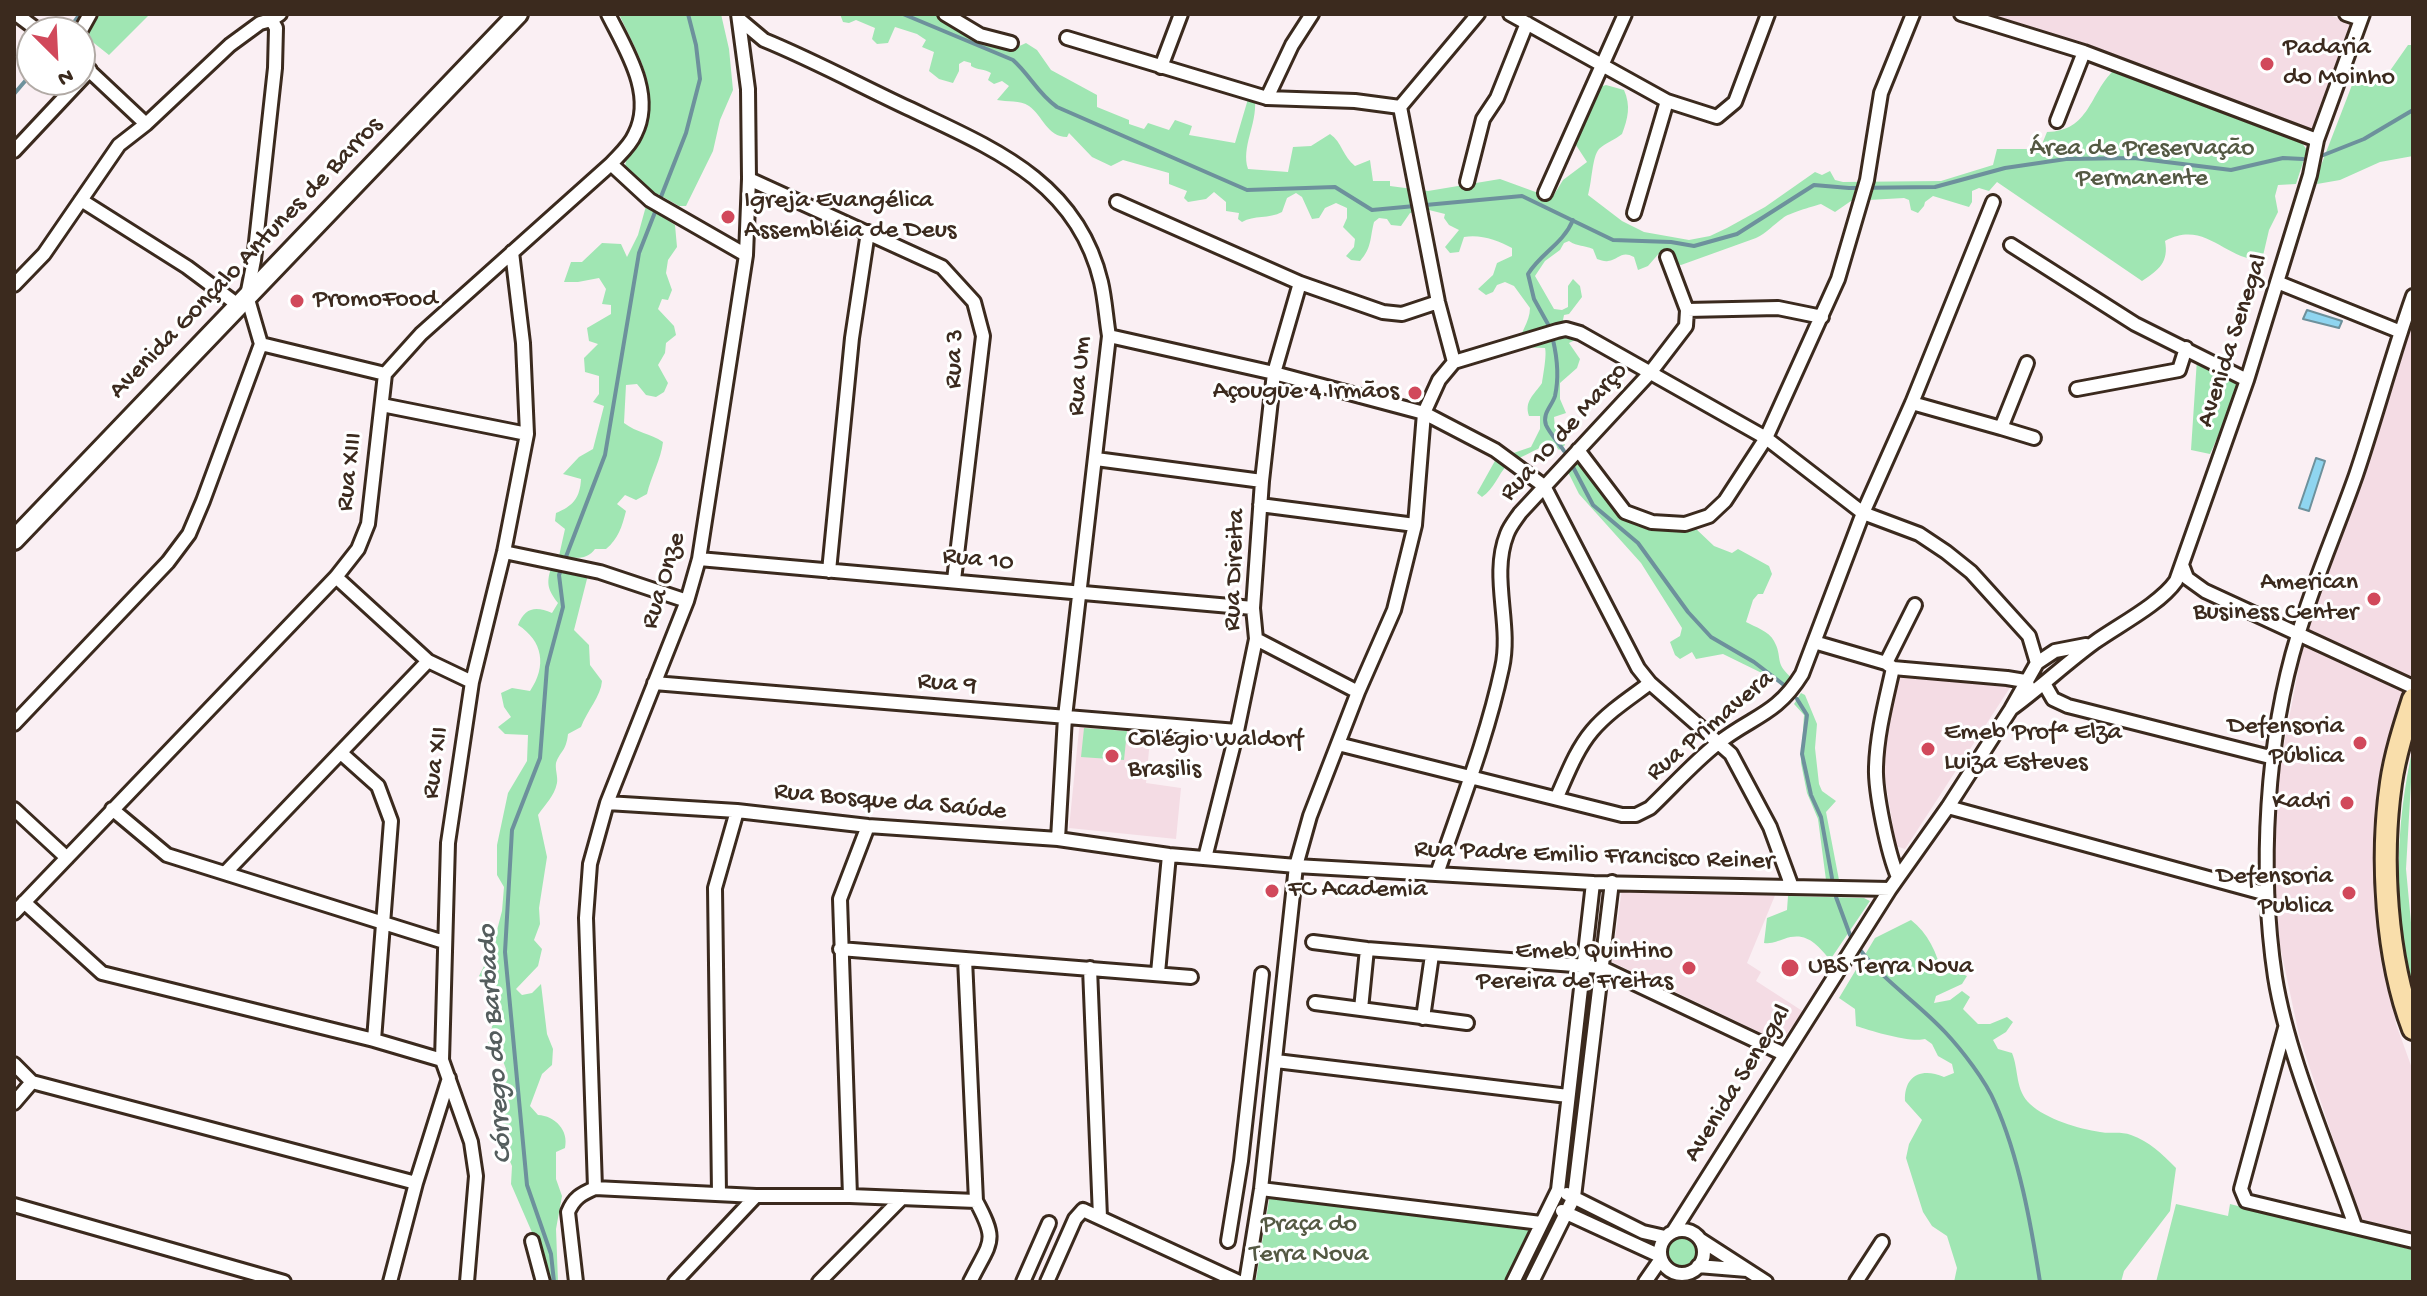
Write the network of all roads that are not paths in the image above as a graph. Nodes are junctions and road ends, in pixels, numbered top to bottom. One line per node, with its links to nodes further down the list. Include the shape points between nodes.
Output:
1 (518, 14): 48 (main road, Avenida Gonçalo Antunes de Barros)
2 (608, 14): 31 (street, via 641,95 634,137)
3 (945, 14): 18 (street, via 980,35)
4 (1181, 14): 20 (street)
5 (1312, 14): 24 (street)
6 (1478, 14): 26 (street)
7 (1510, 14): 16 (street)
8 (1625, 14): 21 (street)
9 (1768, 14): 25 (street, via 1735,102 1717,117)
10 (1913, 14): 51 (street, via 1881,93 1867,180)
11 (1961, 14): 19 (street)
12 (2346, 14): 15 (street)
13 (273, 16): 28 (street, via 230,45); 48 (street, via 275,68 254,260)
14 (738, 16): 32 (street, Rua Onze, via 748,89); 53 (street, Rua Um, via 764,40 993,149 1042,182 1087,245 1101,280)
15 (2362, 17): 29 (street, Avenida Senegal)
16 (1527, 23): 21 (street); 33 (street, via 1483,119)
17 (1067, 38): 20 (street)
18 (1011, 43)
19 (2084, 52): 27 (street); 29 (street)
20 (1161, 67): 24 (street)
21 (1603, 67): 25 (street); 34 (street)
22 (96, 76): 28 (street)
23 (60, 96): 30 (street)
24 (1267, 98): 26 (street)
25 (1667, 101): 38 (street)
26 (1400, 107): 49 (street)
27 (2057, 121)
28 (146, 124): 35 (street, via 119,145)
29 (2317, 140): 44 (street, Avenida Senegal)
30 (14, 151)
31 (611, 164): 41 (street); 42 (street, via 650,200)
32 (749, 179): 39 (street, Rua 3); 42 (street, Rua Onze)
33 (1467, 182)
34 (1545, 193)
35 (81, 200): 46 (street, via 44,254); 48 (street)
36 (1117, 202): 45 (street)
37 (1993, 202): 63 (street, Rua Primavera)
38 (1634, 213)
39 (868, 232): 81 (street); 83 (street, Rua 3, via 942,267 974,302 980,318 981,365)
40 (2011, 245): 55 (street, via 2135,324)
41 (512, 252): 60 (street); 67 (street, Rua XII)
42 (746, 255): 79 (street, Rua Onze)
43 (1667, 257): 50 (street)
44 (2277, 282): 52 (street); 61 (street, Avenida Senegal)
45 (1300, 283): 49 (street, via 1383,312 1402,314); 58 (street, Rua Direita)
46 (14, 285)
47 (2413, 296): 52 (street)
48 (242, 300): 54 (street); 77 (main road, Avenida Gonçalo Antunes de Barros)
49 (1438, 302): 56 (street)
50 (1687, 310): 51 (street, via 1778,308); 59 (street, Rua 10 de Março, via 1686,326)
51 (1822, 317): 68 (street)
52 (2401, 332): 90 (street)
53 (1109, 336): 58 (street); 71 (street, Rua Um)
54 (261, 344): 60 (street); 110 (street, via 189,534)
55 (2186, 348): 61 (street); 62 (street, via 2179,370)
56 (1454, 362): 59 (street, via 1566,329); 65 (street)
57 (2027, 363): 66 (street)
58 (1274, 373): 65 (street); 72 (street, Rua Direita)
59 (1650, 373): 68 (street); 70 (street, Rua 10 de Março)
60 (385, 374): 64 (street, Rua XIII)
61 (2247, 380): 80 (street, Avenida Senegal)
62 (2077, 389)
63 (1912, 403): 66 (street); 75 (street, Rua Primavera)
64 (382, 405): 67 (street); 82 (street, Rua XIII, via 368,524 358,549)
65 (1424, 413): 73 (street, via 1495,450); 76 (street)
66 (2001, 428): 69 (street)
67 (527, 434): 78 (street, Rua XII)
68 (1766, 438): 70 (street, via 1725,501 1709,516 1685,524 1652,522 1625,512); 75 (street)
69 (2034, 438)
70 (1578, 450): 73 (street, Rua 10 de Março)
71 (1096, 459): 72 (street); 86 (street, Rua Um)
72 (1262, 481): 74 (street, Rua Direita)
73 (1544, 486): 103 (street, via 1628,651); 116 (street, Rua 10 de Março, via 1507,534 1500,579 1506,632 1503,667)
74 (1260, 505): 76 (street); 89 (street, Rua Direita)
75 (1863, 513): 91 (street, via 1919,534 1946,552); 93 (street, Rua Primavera)
76 (1415, 525): 106 (street, via 1394,610)
77 (14, 540)
78 (504, 552): 87 (street, via 600,572); 101 (street, Rua XII)
79 (699, 559): 81 (street, Rua 10); 87 (street, Rua Onze)
80 (2182, 565): 84 (street, via 2185,575); 85 (street, Avenida Senegal)
81 (829, 571): 83 (street, Rua 10)
82 (336, 577): 96 (street); 121 (street, Rua XIII)
83 (954, 580): 86 (street, Rua 10)
84 (2205, 591): 85 (street); 90 (street)
85 (2167, 592): 94 (street, Avenida Senegal)
86 (1080, 594): 89 (street, Rua 10); 109 (street, Rua Um)
87 (687, 601): 102 (street, Rua Onze)
88 (1915, 605): 98 (street)
89 (1253, 608): 92 (street, Rua Direita)
90 (2298, 634): 104 (street); 115 (street)
91 (2029, 636): 95 (street); 97 (street)
92 (1256, 639): 106 (street); 111 (street, Rua Direita)
93 (1814, 642): 98 (street); 112 (street, Rua Primavera, via 1792,692)
94 (2093, 644): 95 (street, Avenida Senegal); 99 (street, Avenida Senegal)
95 (2055, 651): 97 (street, Avenida Senegal); 99 (street)
96 (428, 661): 101 (street); 114 (street)
97 (2037, 663): 100 (street, Avenida Senegal)
98 (1890, 665): 100 (street); 131 (street, via 1876,770)
99 (2062, 668): 105 (street, Avenida Senegal)
100 (2025, 681): 105 (street); 108 (street, Avenida Senegal)
101 (472, 682): 140 (street, Rua XII, via 448,843)
102 (654, 683): 109 (street, Rua 9); 118 (street, Rua Onze)
103 (1650, 683): 112 (street); 117 (street, via 1592,731)
104 (2413, 687)
105 (2040, 688): 108 (street, Avenida Senegal); 115 (street, via 2068,706)
106 (1358, 692): 113 (street)
107 (2413, 699): 157 (main road, via 2391,781 2386,836 2392,933)
108 (2011, 709): 119 (street, Avenida Senegal)
109 (1065, 717): 111 (street, Rua 9); 124 (street, Rua Um)
110 (14, 724)
111 (1237, 731): 127 (street, Rua Direita)
112 (1718, 743): 117 (street, Rua Primavera, via 1636,815); 134 (street, via 1731,754 1753,792)
113 (1338, 744): 116 (street, Rua Primavera); 128 (street)
114 (341, 753): 129 (street); 139 (street, via 378,786 391,821)
115 (2274, 758): 136 (street)
116 (1471, 775): 117 (street, Rua Primavera); 130 (street, Rua 10 de Março)
117 (1557, 797)
118 (607, 803): 122 (street, Rua Bosque da Saúde); 170 (street, Rua Onze, via 590,864 586,918)
119 (1948, 807): 131 (street, Avenida Senegal); 136 (street)
120 (14, 809): 126 (street)
121 (112, 809): 126 (street, Rua XIII); 129 (street, via 167,855)
122 (737, 811): 123 (street, Rua Bosque da Saúde); 173 (street, via 715,888)
123 (868, 826): 124 (street, Rua Bosque da Saúde); 142 (street, via 840,899)
124 (1058, 839): 125 (street, Rua Bosque da Saúde)
125 (1169, 855): 127 (street, Rua Bosque da Saúde); 149 (street)
126 (67, 858): 137 (street, Rua XIII)
127 (1205, 858): 128 (street, Rua Padre Emilio Francisco Reiner)
128 (1296, 866): 130 (street, Rua Padre Emilio Francisco Reiner); 161 (street)
129 (227, 871): 139 (street)
130 (1437, 874): 133 (street, Rua Padre Emilio Francisco Reiner)
131 (1898, 877): 135 (street, Avenida Senegal)
132 (1612, 882): 133 (street, Rua Padre Emilio Francisco Reiner); 134 (street, Rua Padre Emilio Francisco Reiner); 147 (street)
133 (1593, 883): 146 (street)
134 (1792, 887): 135 (street, Rua Padre Emilio Francisco Reiner)
135 (1890, 889): 159 (street, Avenida Senegal)
136 (2267, 894): 156 (street)
137 (24, 902): 138 (street, Rua XIII); 158 (street, via 102,973)
138 (14, 913)
139 (382, 923): 140 (street); 158 (street)
140 (444, 942): 160 (street, Rua XII)
141 (1313, 942): 143 (street)
142 (840, 949): 145 (street); 175 (street)
143 (1367, 949): 144 (street); 153 (street)
144 (1432, 955): 146 (street); 154 (street)
145 (965, 959): 148 (street); 178 (street)
146 (1586, 967): 147 (street); 165 (street)
147 (1600, 967): 159 (street); 176 (street)
148 (1090, 968): 149 (street); 183 (street)
149 (1158, 973): 151 (street)
150 (1262, 974): 167 (street)
151 (1191, 977)
152 (1315, 1003): 153 (street)
153 (1361, 1009): 154 (street)
154 (1423, 1018): 155 (street)
155 (1467, 1023)
156 (2285, 1028): 186 (street); 186 (street, via 2242,1196)
157 (2413, 1029)
158 (374, 1040): 160 (street)
159 (1784, 1054): 179 (street, Avenida Senegal)
160 (442, 1060): 163 (street, Rua XII)
161 (1276, 1061): 165 (street); 168 (street)
162 (14, 1064): 164 (street)
163 (449, 1076): 169 (street); 199 (street, Rua XII, via 471,1142 476,1176)
164 (32, 1082): 166 (street); 169 (street)
165 (1568, 1096): 172 (street)
166 (14, 1103)
167 (1241, 1161): 168 (street); 190 (street)
168 (1264, 1164): 171 (street)
169 (416, 1183): 198 (street)
170 (595, 1188): 173 (street); 201 (street, via 580,1194 568,1212)
171 (1261, 1189): 185 (street); 208 (street)
172 (1558, 1190): 176 (street); 181 (street)
173 (719, 1193): 174 (street)
174 (756, 1196): 175 (street); 202 (street)
175 (850, 1196): 177 (street)
176 (1574, 1197): 182 (street); 187 (street, via 1643,1232)
177 (902, 1198): 178 (street); 203 (street)
178 (976, 1201): 204 (street, via 991,1239)
179 (1690, 1203): 187 (street, Avenida Senegal); 188 (street, Avenida Senegal)
180 (14, 1205): 197 (street)
181 (1551, 1207): 182 (street); 185 (street)
182 (1567, 1213): 193 (street); 210 (street)
183 (1100, 1217): 206 (street, via 1083,1210 1075,1219); 207 (street)
184 (1049, 1223): 205 (street)
185 (1541, 1223): 209 (street)
186 (2355, 1226): 191 (street)
187 (1669, 1234): 188 (street, via 1680,1230); 193 (street)
188 (1698, 1237): 194 (street, via 1704,1249); 195 (street)
189 (532, 1241): 200 (street)
190 (1228, 1241)
191 (2413, 1241)
192 (1882, 1242): 214 (street)
193 (1660, 1258): 196 (street, via 1665,1267); 211 (street)
194 (1698, 1266): 195 (street); 196 (street)
195 (1747, 1270): 213 (street)
196 (1681, 1274): 212 (street)
197 (284, 1282)
198 (390, 1282)
199 (467, 1282)
200 (543, 1282)
201 (576, 1282)
202 (675, 1282)
203 (819, 1282)
204 (970, 1282)
205 (1023, 1282)
206 (1047, 1282)
207 (1239, 1282)
208 (1246, 1282)
209 (1513, 1282)
210 (1532, 1282)
211 (1645, 1282)
212 (1667, 1282)
213 (1766, 1282)
214 (1856, 1282)

